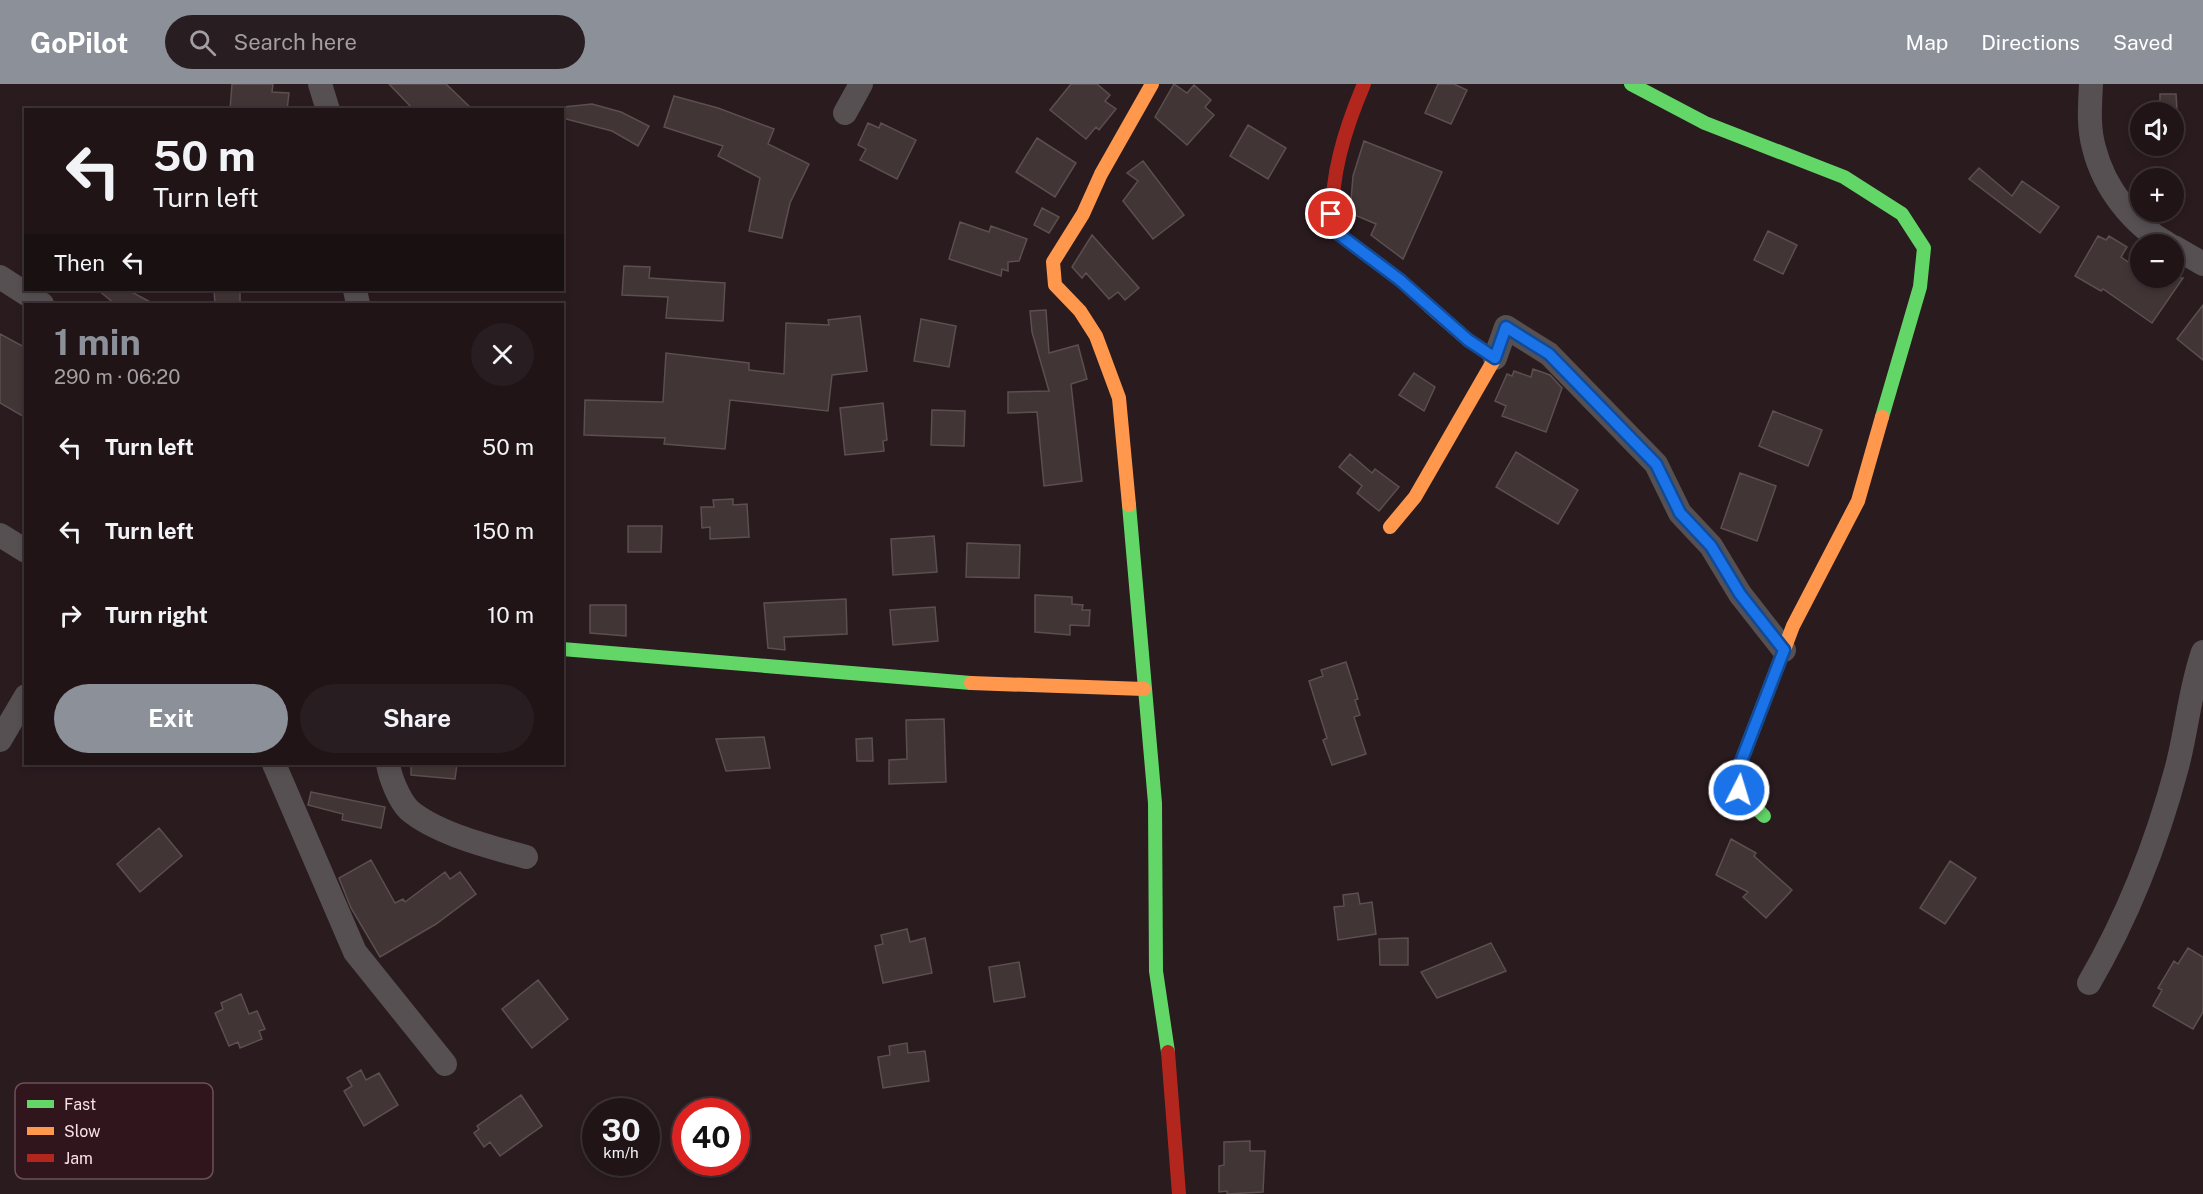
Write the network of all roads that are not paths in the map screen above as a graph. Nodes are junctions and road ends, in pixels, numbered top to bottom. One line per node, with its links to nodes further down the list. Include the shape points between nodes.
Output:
1 (320, 84): 7 (street)
2 (861, 84): 8 (street)
3 (1364, 84): 14 (street, via 1340,144 1330,199 1332,229)
4 (1631, 84): 19 (street, via 1705,123 1844,177 1902,214 1924,248 1920,287 1858,501)
5 (2091, 84): 9 (street, via 2089,120 2093,148 2104,178)
6 (1148, 85): 21 (street, via 1083,214 1053,262 1055,285 1079,305 1102,344 1119,398)
7 (327, 108)
8 (845, 113)
9 (2150, 234)
10 (2184, 254): 11 (street)
11 (2203, 264)
12 (0, 277): 13 (street)
13 (40, 303)
14 (1495, 358): 15 (street, via 1415,497); 19 (street, via 1506,327 1549,354 1606,410 1656,464 1680,513 1711,546 1740,594)
15 (1390, 527)
16 (0, 535): 17 (street)
17 (24, 550)
18 (564, 648): 21 (street, via 958,683 1071,690)
19 (1784, 650): 26 (street, via 1739,767 1739,790)
20 (2203, 652): 28 (street, via 2176,768 2147,861 2115,938)
21 (1144, 689): 30 (street, via 1155,803 1156,971 1168,1052)
22 (13, 705): 23 (street)
23 (0, 740)
24 (274, 765): 29 (street, via 356,952)
25 (388, 765): 27 (street, via 408,809 445,830)
26 (1764, 816)
27 (526, 857)
28 (2090, 983)
29 (445, 1064)
30 (1179, 1194)

